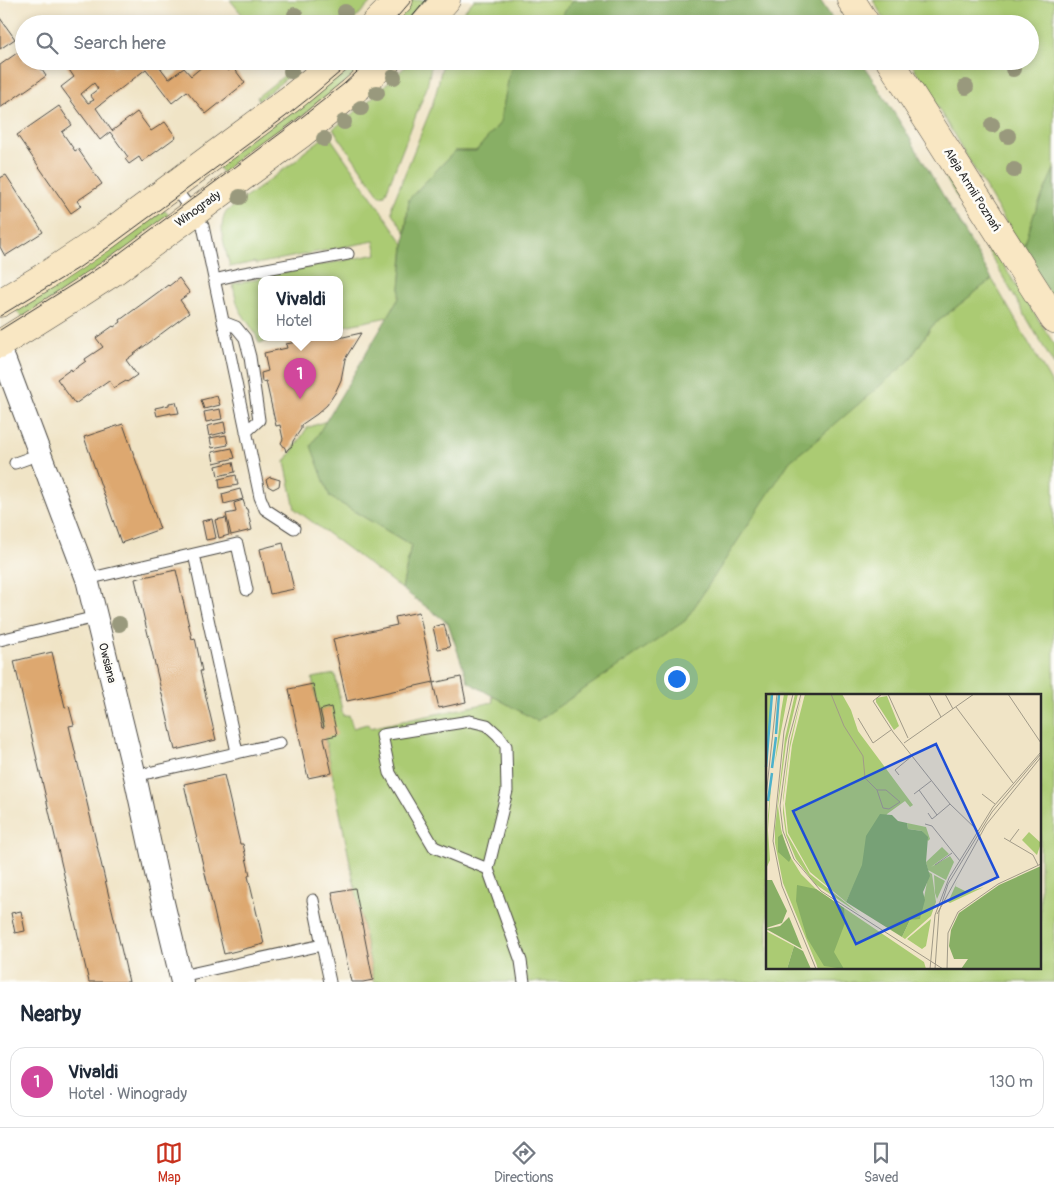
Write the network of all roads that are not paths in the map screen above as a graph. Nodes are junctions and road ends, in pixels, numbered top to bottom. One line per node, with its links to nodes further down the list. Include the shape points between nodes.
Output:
1 (399, 0): 4 (street)
2 (446, 0): 5 (street)
3 (851, 0): 6 (street)
4 (384, 15)
5 (433, 15)
6 (860, 15)
7 (325, 70): 10 (street)
8 (376, 70): 11 (street, Winogrady, via 314,123)
9 (896, 70): 15 (street, Aleja Armii Poznań)
10 (173, 186): 11 (lane); 14 (street, via 83,252)
11 (193, 213): 13 (lane, via 203,226); 17 (street, Winogrady, via 104,278)
12 (348, 254): 13 (lane)
13 (214, 280): 16 (lane)
14 (0, 304)
15 (1054, 318)
16 (223, 322): 19 (lane); 19 (lane, via 236,328 245,338 250,357 259,420)
17 (0, 344)
18 (0, 354): 20 (street, Owsiana)
19 (246, 432): 22 (lane, via 262,504)
20 (40, 454): 21 (lane); 24 (street, Owsiana)
21 (16, 463)
22 (294, 528)
23 (194, 554): 24 (lane); 25 (lane, via 237,544); 29 (lane)
24 (87, 579): 26 (street, Owsiana)
25 (247, 590)
26 (96, 617): 27 (lane); 30 (street, Owsiana)
27 (0, 640)
28 (280, 743): 29 (lane)
29 (237, 752): 30 (lane)
30 (135, 776): 34 (street, Owsiana)
31 (488, 869): 31 (lane, via 507,791 506,746 498,735 487,725 470,721 382,735 390,773 434,847); 36 (lane, via 521,961)
32 (313, 900): 33 (lane)
33 (322, 945): 34 (lane); 35 (lane)
34 (182, 979)
35 (330, 982)
36 (524, 982)

